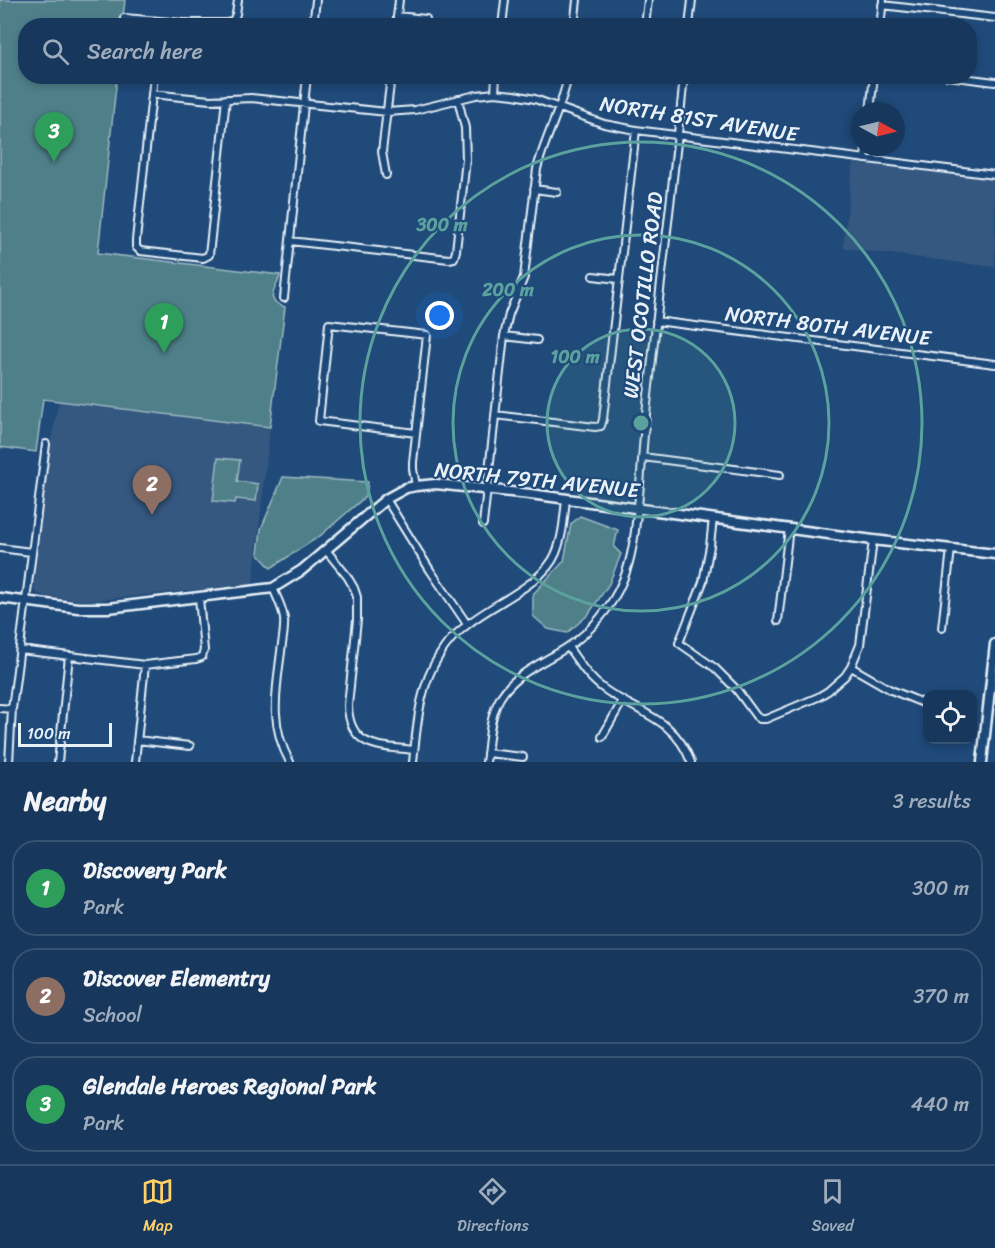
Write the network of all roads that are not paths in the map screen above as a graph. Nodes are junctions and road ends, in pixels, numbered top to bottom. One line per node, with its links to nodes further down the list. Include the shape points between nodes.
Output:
1 (237, 0): 10 (street)
2 (316, 0): 11 (street)
3 (399, 0): 9 (street)
4 (505, 0): 13 (street)
5 (577, 0): 14 (street)
6 (648, 0): 15 (street)
7 (692, 0): 16 (street)
8 (883, 2): 17 (street); 18 (street)
9 (397, 16): 12 (street)
10 (234, 18)
11 (314, 18)
12 (416, 18)
13 (503, 18)
14 (575, 18)
15 (646, 18)
16 (690, 18)
17 (881, 18)
18 (995, 18)
19 (977, 80): 20 (street)
20 (995, 82)
21 (153, 84): 29 (street)
22 (307, 84): 33 (street)
23 (390, 84): 35 (street)
24 (496, 84): 28 (street)
25 (566, 84): 34 (street)
26 (683, 84): 37 (street, WEST OCOTILLO ROAD)
27 (873, 84): 32 (street)
28 (495, 93): 31 (street, NORTH 81ST AVENUE); 34 (street, NORTH 81ST AVENUE, via 525,96)
29 (152, 94): 30 (street, NORTH 81ST AVENUE); 30 (street, via 136,247 140,251 203,258 211,249)
30 (226, 99): 33 (street, NORTH 81ST AVENUE)
31 (458, 99): 35 (street, NORTH 81ST AVENUE, via 415,110); 44 (street, via 465,128 466,159 454,258)
32 (871, 102)
33 (304, 104): 35 (street, NORTH 81ST AVENUE); 44 (street)
34 (558, 108): 36 (street, NORTH 81ST AVENUE); 42 (street, via 541,152)
35 (387, 112): 40 (street, via 382,152)
36 (636, 130): 37 (street, NORTH 81ST AVENUE); 46 (street)
37 (678, 136): 39 (street, NORTH 81ST AVENUE); 48 (street, WEST OCOTILLO ROAD)
38 (865, 156): 39 (street)
39 (865, 159): 41 (street, NORTH 81ST AVENUE)
40 (386, 175)
41 (995, 175)
42 (534, 189): 43 (street); 49 (street, via 524,277)
43 (557, 192)
44 (290, 241): 47 (street)
45 (593, 276): 46 (street)
46 (618, 279): 52 (street, via 601,426)
47 (284, 298)
48 (656, 321): 51 (street, NORTH 80TH AVENUE); 55 (street, WEST OCOTILLO ROAD)
49 (504, 336): 50 (street); 52 (street)
50 (537, 340)
51 (995, 364)
52 (495, 415): 58 (street)
53 (416, 433): 53 (street, via 427,336 329,324 319,421); 57 (street, via 413,469)
54 (46, 444): 69 (street)
55 (642, 457): 56 (street); 61 (street, WEST OCOTILLO ROAD)
56 (780, 475)
57 (417, 486): 58 (street, NORTH 79TH AVENUE); 59 (street, NORTH 79TH AVENUE)
58 (487, 489): 60 (street, NORTH 79TH AVENUE); 63 (street)
59 (386, 499): 68 (street, NORTH 79TH AVENUE); 76 (street)
60 (566, 499): 61 (street, NORTH 79TH AVENUE); 76 (street, via 560,541 548,567)
61 (638, 509): 62 (street, NORTH 79TH AVENUE); 79 (street, WEST OCOTILLO ROAD, via 633,547 619,588 597,621)
62 (713, 518): 64 (street, NORTH 79TH AVENUE); 83 (street, via 704,582 679,643 715,668 760,719 818,697)
63 (483, 524)
64 (789, 528): 65 (street, NORTH 79TH AVENUE); 75 (street)
65 (873, 540): 67 (street, NORTH 79TH AVENUE); 83 (street, via 860,645)
66 (0, 548): 69 (street)
67 (951, 549): 70 (street, NORTH 79TH AVENUE); 77 (street)
68 (326, 550): 71 (street, NORTH 79TH AVENUE); 91 (street, via 347,576 357,597 348,705 350,725 368,743)
69 (32, 552): 74 (street)
70 (995, 554)
71 (273, 588): 72 (street, NORTH 79TH AVENUE); 97 (street, via 284,627 276,722)
72 (199, 597): 74 (street, NORTH 79TH AVENUE, via 108,608); 82 (street, via 202,657)
73 (0, 598): 74 (street, NORTH 79TH AVENUE)
74 (26, 601): 80 (street)
75 (778, 621)
76 (467, 624): 91 (street, via 439,655 431,671)
77 (942, 628)
78 (995, 644): 101 (street)
79 (568, 647): 84 (street, via 589,676); 92 (street, WEST OCOTILLO ROAD, via 522,675 502,694 491,718)
80 (20, 650): 81 (street); 87 (street)
81 (69, 656): 82 (street); 95 (street)
82 (145, 665): 89 (street)
83 (851, 667): 85 (street)
84 (623, 700): 88 (street); 100 (street, via 666,726 679,739)
85 (923, 703)
86 (0, 708): 87 (street)
87 (12, 709): 94 (street)
88 (602, 737)
89 (137, 740): 90 (street); 96 (street)
90 (190, 747)
91 (414, 750): 98 (street)
92 (488, 753): 93 (street); 99 (street, WEST OCOTILLO ROAD)
93 (523, 757)
94 (9, 762)
95 (58, 762)
96 (135, 762)
97 (290, 762)
98 (413, 762)
99 (486, 762)
100 (691, 762)
101 (982, 762)

